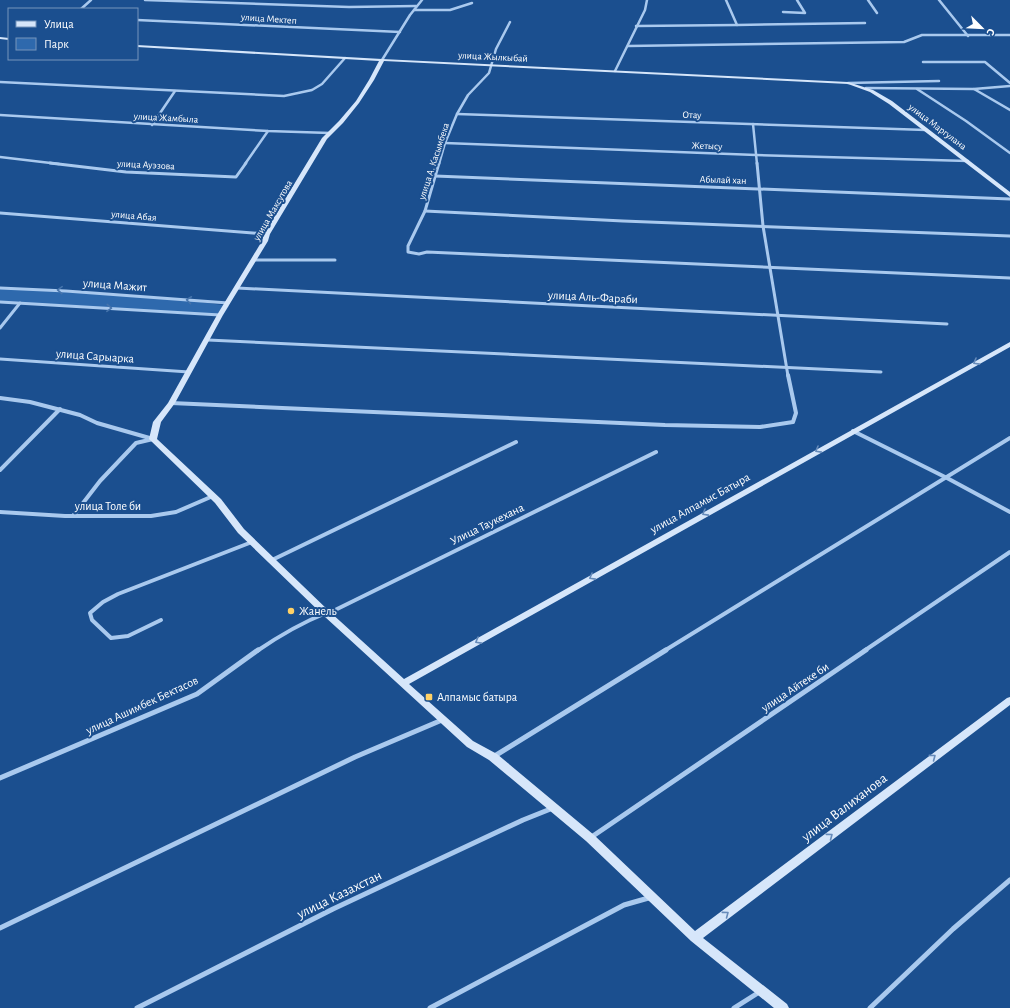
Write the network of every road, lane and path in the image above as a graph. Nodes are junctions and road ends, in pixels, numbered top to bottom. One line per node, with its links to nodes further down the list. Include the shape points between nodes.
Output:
1 (92, 0): 11 (street)
2 (146, 0): 10 (street, via 343,7)
3 (422, 0): 10 (street, улица Максутова)
4 (647, 0): 19 (street, via 645,10)
5 (726, 0): 18 (street)
6 (797, 0): 13 (street, via 805,13)
7 (868, 0): 14 (street)
8 (939, 0): 22 (street)
9 (472, 3): 12 (street, via 450,10)
10 (416, 6): 12 (street, улица Максутова)
11 (83, 8)
12 (414, 10): 20 (street, улица Максутова)
13 (783, 12)
14 (877, 13)
15 (138, 20): 20 (street, улица Мектеп)
16 (510, 22): 28 (street, улица А. Касымбека)
17 (865, 24): 18 (street)
18 (736, 25): 19 (street)
19 (636, 26): 24 (street)
20 (400, 32): 26 (street, улица Максутова)
21 (1010, 35): 22 (street)
22 (968, 36): 24 (street, via 922,35 904,42)
23 (138, 46): 25 (street, улица Жылкыбай)
24 (628, 46): 29 (street)
25 (345, 58): 26 (street, улица Жылкыбай); 37 (street, via 322,84 312,90 296,94 284,96)
26 (382, 60): 28 (street, улица Жылкыбай); 45 (street, улица Максутова, via 353,107)
27 (923, 62): 33 (street, via 985,62)
28 (491, 65): 29 (street, улица Жылкыбай); 39 (street, улица А. Касымбека, via 489,73 468,95)
29 (615, 71): 32 (street, улица Жылкыбай)
30 (939, 81): 32 (street)
31 (0, 82): 37 (street)
32 (848, 83): 34 (street, улица Маргулана)
33 (1010, 84): 36 (street)
34 (866, 88): 35 (street); 43 (street, улица Маргулана, via 896,105)
35 (916, 88): 36 (street); 47 (street)
36 (974, 89): 38 (street)
37 (175, 91): 42 (street)
38 (1010, 110)
39 (457, 114): 41 (street, Отау); 46 (street, улица А. Касымбека)
40 (0, 115): 42 (street, улица Жамбыла)
41 (753, 124): 43 (street, Отау); 48 (street)
42 (152, 125): 44 (street, улица Жамбыла)
43 (927, 130): 50 (street, улица Маргулана)
44 (268, 131): 45 (street, улица Жамбыла); 49 (street, улица Ауэзова, via 236,177 126,172)
45 (330, 134): 58 (street, улица Максутова, via 325,138)
46 (445, 143): 48 (street, Жетысу); 51 (street, улица А. Касымбека)
47 (1010, 153)
48 (756, 155): 50 (street, Жетысу); 52 (street)
49 (0, 157)
50 (969, 161): 53 (street, улица Маргулана)
51 (435, 176): 52 (street, Абылай хан); 55 (street, улица А. Касымбека)
52 (760, 188): 54 (street, Абылай хан); 57 (street)
53 (1010, 195)
54 (1010, 198)
55 (425, 211): 57 (street); 62 (street, улица А. Касымбека, via 408,246 408,252)
56 (0, 213): 58 (street, улица Абая)
57 (763, 226): 59 (street); 62 (street)
58 (267, 234): 60 (street, улица Максутова)
59 (1010, 236)
60 (254, 260): 61 (street); 65 (street, улица Максутова)
61 (335, 260)
62 (770, 268): 63 (street); 70 (street)
63 (1010, 278)
64 (0, 288): 67 (street, улица Мажит, one-way to 64, via 66,290)
65 (237, 288): 67 (street, улица Максутова); 70 (street, улица Аль-Фараби)
66 (0, 302): 68 (street)
67 (228, 303): 69 (street, улица Максутова)
68 (20, 304): 69 (street, one-way to 69); 72 (street)
69 (220, 315): 73 (street, улица Максутова)
70 (779, 316): 71 (street, улица Аль-Фараби); 76 (street)
71 (948, 324)
72 (0, 328)
73 (208, 340): 76 (street); 77 (street, улица Максутова)
74 (1010, 344): 82 (street, улица Алпамыс Батыра, one-way to 82)
75 (0, 359): 77 (street, улица Сарыарка)
76 (787, 368): 78 (street); 80 (street, via 796,413 793,422 760,427 649,425)
77 (189, 372): 80 (street, улица Максутова)
78 (881, 372)
79 (0, 398): 81 (street)
80 (171, 402): 84 (street, улица Максутова, via 157,422)
81 (60, 409): 84 (street, via 80,414 97,423); 87 (street)
82 (852, 431): 88 (street); 98 (street, улица Алпамыс Батыра, one-way to 98)
83 (1010, 438): 88 (street)
84 (154, 439): 89 (street); 92 (street, via 136,443 100,481)
85 (516, 442): 95 (street)
86 (656, 452): 96 (street, Улица Таукехана)
87 (0, 470)
88 (947, 478): 91 (street); 101 (street)
89 (212, 496): 92 (street, улица Толе би, via 176,512 151,516); 93 (street)
90 (0, 512): 92 (street, улица Толе би)
91 (1010, 512)
92 (73, 516)
93 (252, 542): 95 (street); 97 (street, via 124,592 96,606 90,613 92,620 111,638 128,636)
94 (1010, 552): 104 (street, улица Айтеке би)
95 (272, 560): 96 (street)
96 (326, 613): 98 (street); 102 (street, улица Ашимбек Бектасов, via 277,638 197,694)
97 (161, 620)
98 (403, 683): 100 (street)
99 (1010, 700): 108 (street, улица Валиханова, one-way to 99)
100 (442, 719): 101 (street, via 470,744); 107 (street, via 355,756)
101 (493, 757): 103 (street)
102 (0, 778)
103 (553, 807): 104 (street); 110 (street, улица Казахстан, via 333,909)
104 (590, 838): 106 (street)
105 (1010, 880): 114 (street)
106 (652, 897): 108 (street); 111 (street, via 624,905)
107 (0, 928)
108 (695, 938): 109 (street)
109 (761, 991): 112 (street); 113 (street)
110 (137, 1008)
111 (430, 1008)
112 (734, 1008)
113 (783, 1008)
114 (870, 1008)

